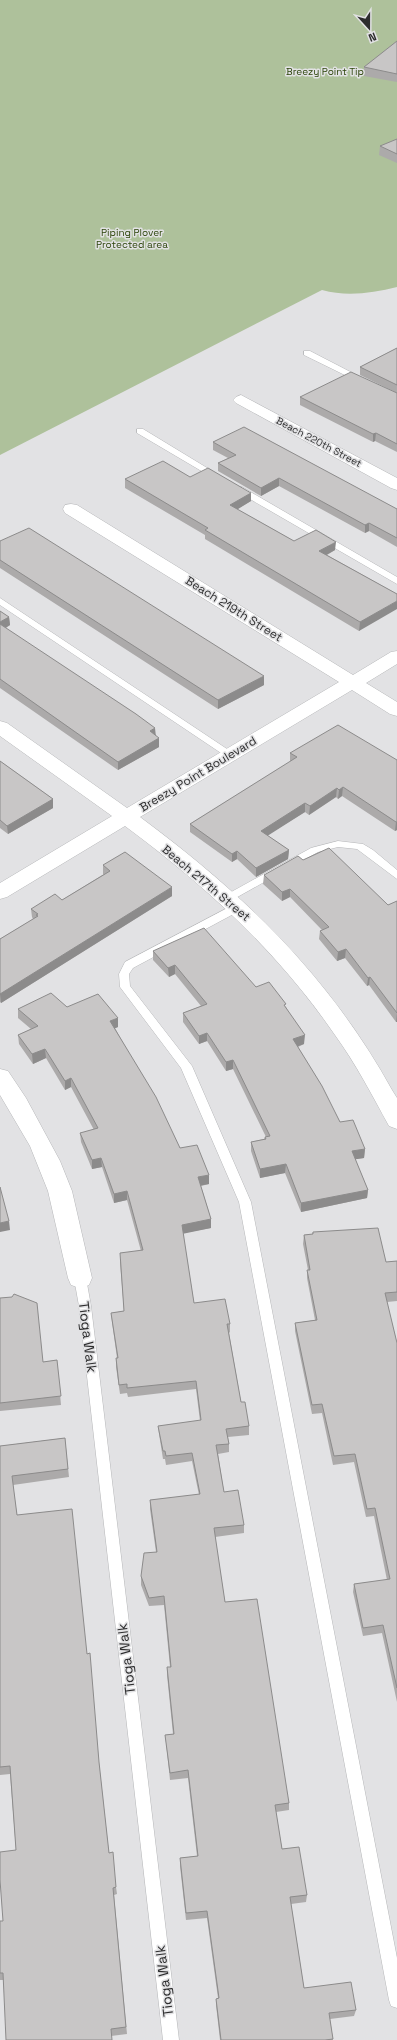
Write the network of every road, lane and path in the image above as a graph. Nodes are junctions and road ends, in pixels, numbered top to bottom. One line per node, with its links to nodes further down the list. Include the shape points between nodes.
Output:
1 (307, 352): 2 (lane)
2 (370, 384)
3 (241, 400): 5 (street, Beach 220th Street)
4 (140, 431): 7 (lane)
5 (397, 484)
6 (71, 509): 10 (street, Beach 219th Street)
7 (397, 581)
8 (0, 601): 13 (lane)
9 (397, 656): 10 (street, Breezy Point Boulevard)
10 (353, 682): 11 (street, Beach 219th Street); 13 (street, Breezy Point Boulevard)
11 (397, 710)
12 (0, 727): 14 (street, Beach 217th Street)
13 (230, 755): 14 (street, Breezy Point Boulevard)
14 (124, 818): 16 (street, Breezy Point Boulevard); 17 (street, Beach 217th Street)
15 (397, 876): 17 (lane, via 359,846 338,844 315,850)
16 (3, 887)
17 (232, 902): 19 (street, Beach 217th Street, via 276,947 327,1007 374,1077); 21 (lane, via 129,965 124,974 125,987 186,1066 245,1202)
18 (0, 1077): 20 (street, via 22,1108 50,1164 67,1218)
19 (397, 1120)
20 (80, 1278): 22 (lane, Tioga Walk)
21 (397, 2000)
22 (171, 2040)

